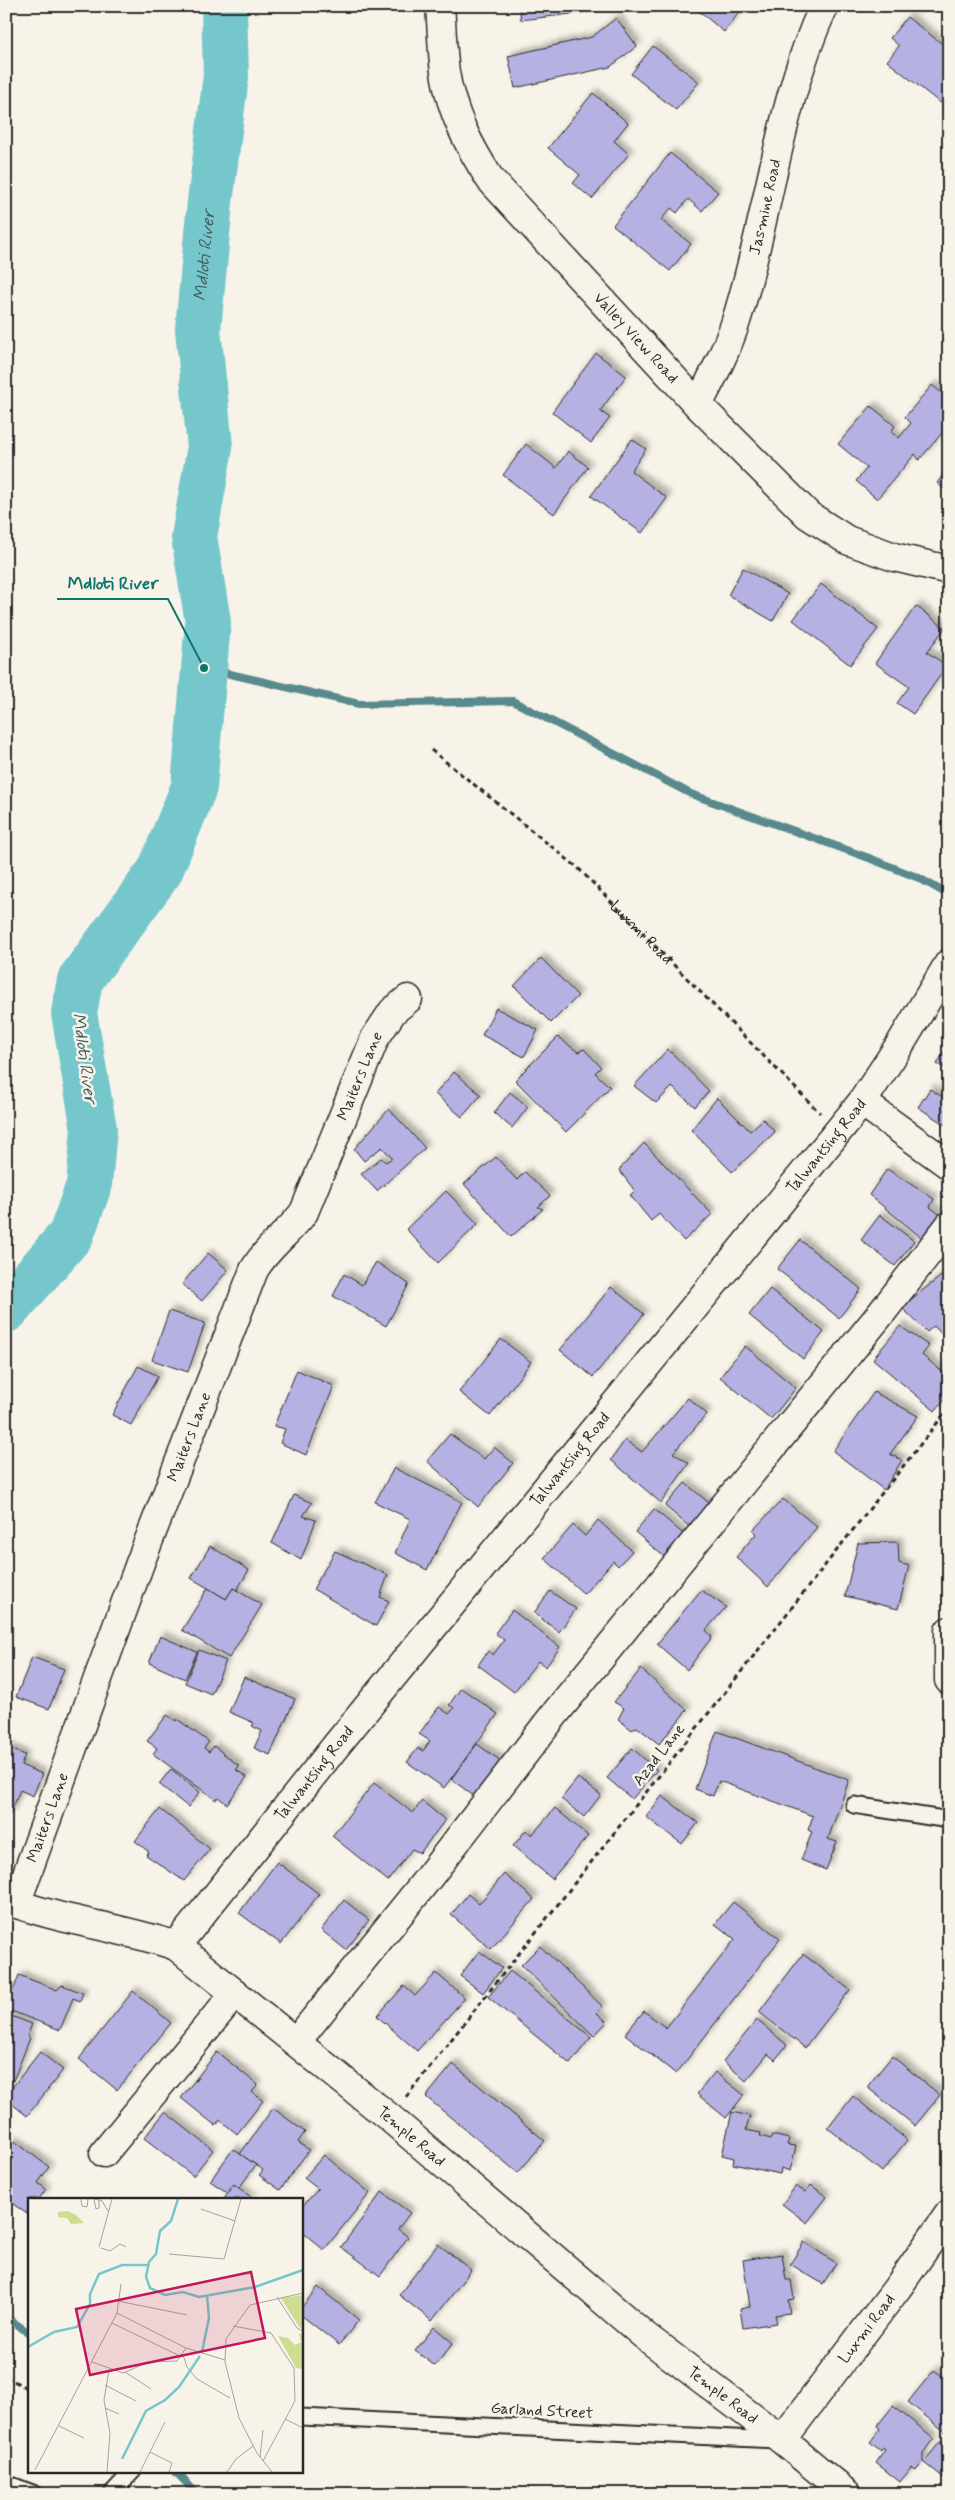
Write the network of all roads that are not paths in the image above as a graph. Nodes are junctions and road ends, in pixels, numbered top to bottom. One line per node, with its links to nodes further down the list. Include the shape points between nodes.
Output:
1 (440, 6): 3 (street, Valley View Road, via 445,73 455,112 471,150 490,179)
2 (824, 6): 3 (street, Jasmine Road, via 809,38 792,99 736,322)
3 (698, 405): 4 (street, Valley View Road, via 808,515 847,540 894,557)
4 (949, 570)
5 (949, 963): 7 (street, Talwantsing Road)
6 (408, 999): 14 (street, Maiters Lane, via 393,1011 375,1038 304,1212 266,1252 254,1270)
7 (862, 1102): 8 (street); 15 (street, Talwantsing Road)
8 (949, 1165)
9 (949, 1226): 17 (street, via 554,1715)
10 (949, 1631): 11 (street)
11 (949, 1680)
12 (854, 1805): 13 (lane)
13 (949, 1820)
14 (11, 1902): 15 (street, Temple Road)
15 (176, 1946): 16 (street, Temple Road)
16 (235, 1993): 17 (street, Temple Road); 18 (street)
17 (296, 2042): 21 (street, Temple Road, via 645,2336)
18 (104, 2153)
19 (946, 2223): 21 (street, Luxmi Road)
20 (302, 2417): 21 (lane, Garland Street)
21 (782, 2440): 26 (street, Temple Road)
22 (131, 2472): 25 (lane)
23 (6, 2482): 24 (lane)
24 (35, 2494)
25 (111, 2494)
26 (847, 2494)

